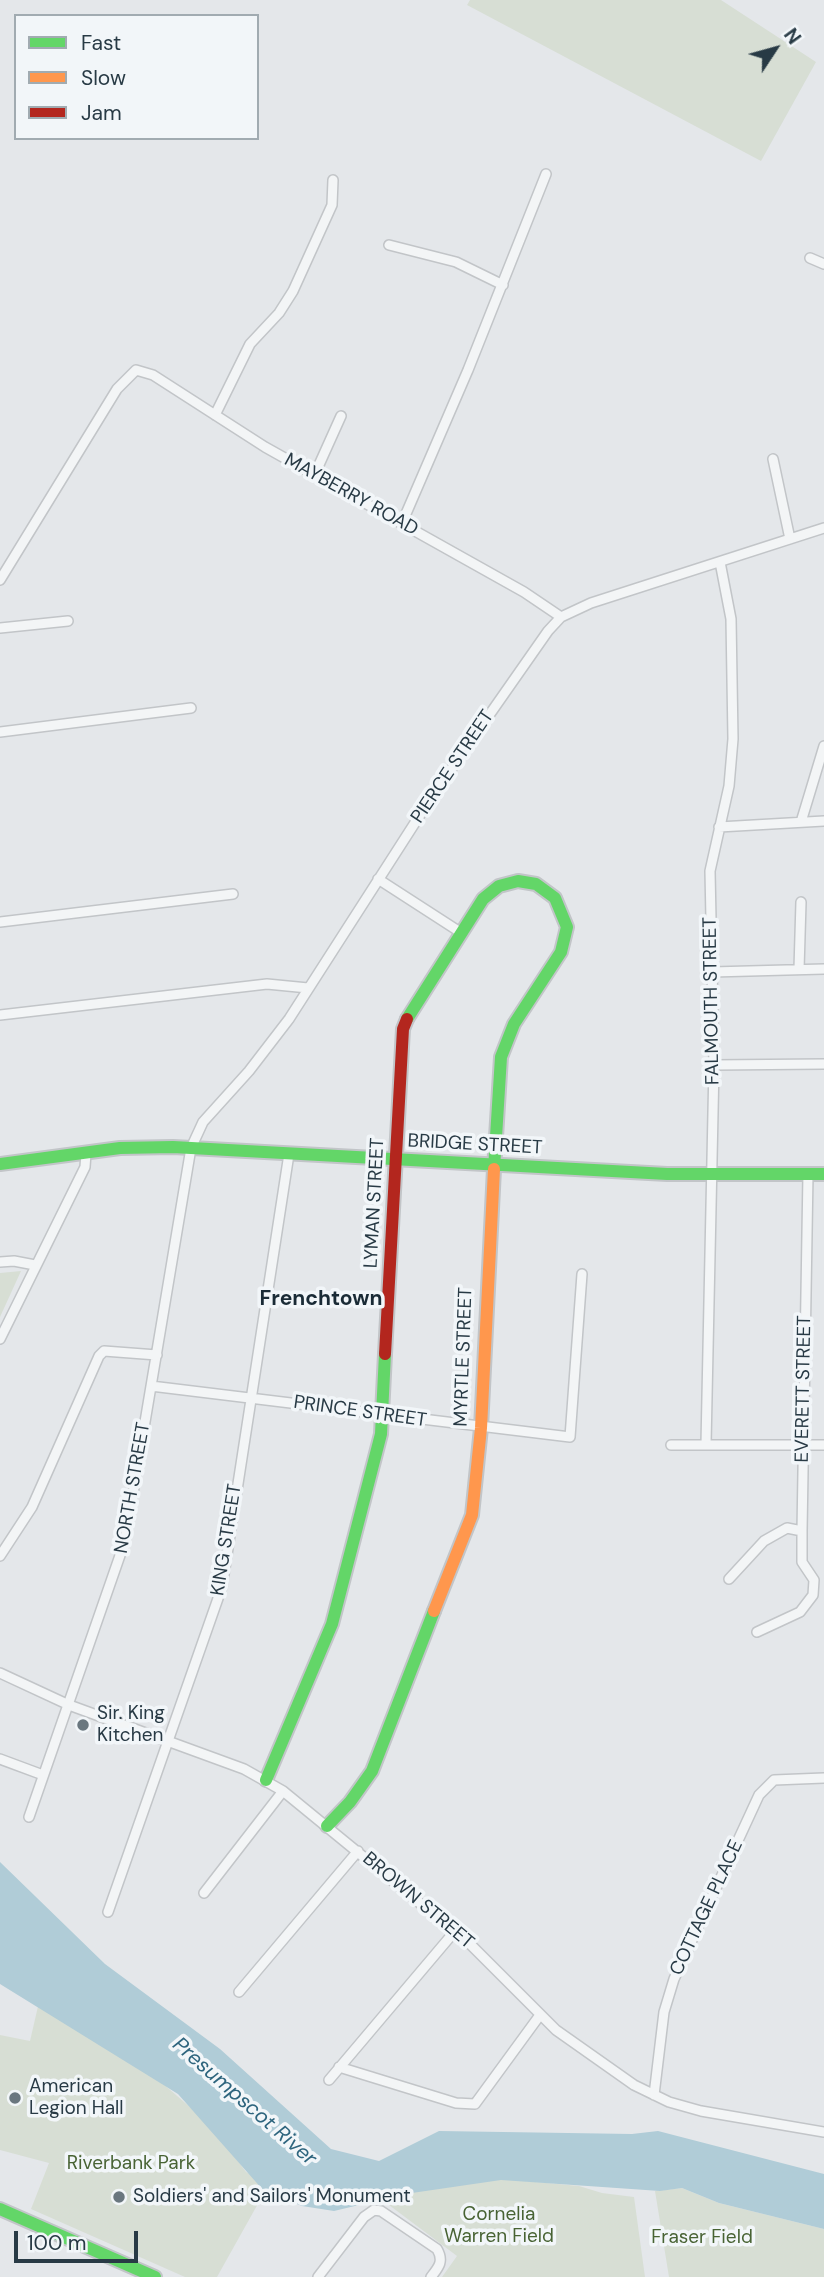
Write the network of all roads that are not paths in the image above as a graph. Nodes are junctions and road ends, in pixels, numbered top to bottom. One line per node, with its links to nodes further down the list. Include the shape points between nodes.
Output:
1 (546, 174): 6 (street)
2 (333, 180): 7 (street, via 332,205 293,291 250,344)
3 (388, 245): 6 (street, via 456,262)
4 (810, 258): 5 (street)
5 (824, 264)
6 (503, 285): 11 (street)
7 (215, 415): 10 (street, MAYBERRY ROAD); 15 (street, MAYBERRY ROAD, via 153,375 142,371 128,374)
8 (341, 416): 10 (street)
9 (773, 459): 13 (street)
10 (314, 476): 11 (street, MAYBERRY ROAD)
11 (402, 523): 16 (street, MAYBERRY ROAD)
12 (824, 528): 13 (street, PIERCE STREET)
13 (790, 539): 14 (street, PIERCE STREET)
14 (720, 562): 16 (street, PIERCE STREET); 24 (street, FALMOUTH STREET, via 730,605 733,730 729,786)
15 (0, 580)
16 (561, 617): 25 (street, PIERCE STREET, via 448,772)
17 (68, 621): 18 (street)
18 (0, 628)
19 (191, 708): 20 (street)
20 (0, 732)
21 (824, 746): 23 (street)
22 (824, 821): 23 (street)
23 (801, 822): 24 (street)
24 (719, 827): 33 (street, FALMOUTH STREET, via 710,871)
25 (378, 879): 30 (street); 34 (street, PIERCE STREET)
26 (536, 884): 30 (street, LYMAN STREET, via 518,881 499,886 482,899); 43 (street, MYRTLE STREET, via 559,905 567,935 503,1049)
27 (233, 894): 29 (street)
28 (801, 902): 31 (street)
29 (0, 922)
30 (460, 932): 41 (street, LYMAN STREET, via 403,1029)
31 (799, 968): 32 (street); 33 (street)
32 (824, 969)
33 (712, 972): 37 (street, FALMOUTH STREET)
34 (308, 988): 35 (street, via 267,984); 38 (street, PIERCE STREET, via 266,1050 203,1122)
35 (0, 1015)
36 (824, 1064): 37 (street)
37 (714, 1065): 44 (street, FALMOUTH STREET)
38 (191, 1148): 39 (street, BRIDGE STREET); 40 (street, BRIDGE STREET); 51 (street, NORTH STREET)
39 (86, 1153): 42 (street, BRIDGE STREET); 48 (street, via 85,1167)
40 (289, 1154): 41 (street, BRIDGE STREET); 53 (street, KING STREET)
41 (398, 1160): 43 (street, BRIDGE STREET); 54 (street, LYMAN STREET)
42 (0, 1164)
43 (493, 1166): 44 (street, BRIDGE STREET); 55 (street, MYRTLE STREET)
44 (712, 1174): 45 (street, BRIDGE STREET); 56 (street, FALMOUTH STREET)
45 (808, 1174): 46 (street, BRIDGE STREET); 57 (street, EVERETT STREET)
46 (824, 1174)
47 (0, 1262): 48 (street)
48 (36, 1265): 50 (street)
49 (582, 1274): 55 (street, PRINCE STREET, via 570,1437)
50 (0, 1339)
51 (157, 1355): 52 (street, NORTH STREET); 61 (street, via 104,1350 99,1356 32,1507)
52 (151, 1386): 53 (street, PRINCE STREET); 65 (street, NORTH STREET, via 125,1541)
53 (250, 1398): 54 (street, PRINCE STREET); 66 (street, KING STREET, via 222,1587)
54 (384, 1416): 55 (street, PRINCE STREET); 70 (street, LYMAN STREET, via 336,1612)
55 (481, 1428): 73 (street, MYRTLE STREET, via 472,1515 388,1735 362,1787)
56 (706, 1444): 57 (street); 58 (street)
57 (803, 1444): 59 (street); 60 (street, EVERETT STREET)
58 (671, 1445)
59 (824, 1445)
60 (802, 1531): 62 (street, via 787,1528 764,1541); 63 (street, EVERETT STREET, via 802,1562 814,1580 813,1595 800,1612)
61 (0, 1556)
62 (729, 1579)
63 (757, 1632)
64 (0, 1673): 65 (street, BROWN STREET)
65 (69, 1705): 66 (street, BROWN STREET); 68 (street, NORTH STREET)
66 (169, 1742): 70 (street, BROWN STREET); 76 (street, KING STREET)
67 (0, 1759): 68 (street)
68 (43, 1775): 72 (street, NORTH STREET)
69 (824, 1777): 82 (street, COTTAGE PLACE, via 774,1780 759,1796 674,1979 664,2012)
70 (266, 1780): 71 (street, BROWN STREET)
71 (283, 1791): 73 (street, BROWN STREET); 75 (street)
72 (29, 1817)
73 (327, 1826): 74 (street, BROWN STREET)
74 (358, 1851): 77 (street, BROWN STREET); 78 (street)
75 (204, 1893)
76 (108, 1912)
77 (455, 1931): 79 (street, BROWN STREET); 80 (street)
78 (239, 1992)
79 (540, 2015): 80 (street, via 475,2104 456,2103); 82 (street, BROWN STREET, via 622,2078)
80 (339, 2067): 81 (street)
81 (328, 2080)
82 (654, 2095): 83 (street, BROWN STREET, via 701,2112)
83 (824, 2132)
84 (0, 2209): 85 (street)
85 (150, 2276)
86 (318, 2277): 87 (street, via 374,2210 437,2249 442,2257)
87 (431, 2277)

